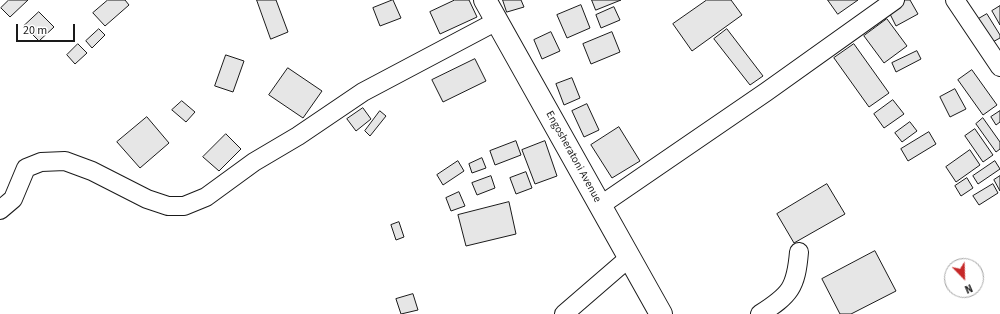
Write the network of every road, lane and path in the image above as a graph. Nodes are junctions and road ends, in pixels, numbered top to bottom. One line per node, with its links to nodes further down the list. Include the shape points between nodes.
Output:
1 (485, 0): 4 (street, Engosheratoni Avenue)
2 (895, 0): 6 (street)
3 (955, 0): 5 (street)
4 (497, 21): 6 (street, Engosheratoni Avenue); 7 (street, via 362,92 298,136 254,162 206,197 184,206 168,206 147,199 92,171 64,162 41,162 26,168 13,199)
5 (1000, 67)
6 (601, 205): 9 (street, Engosheratoni Avenue)
7 (0, 210)
8 (799, 252): 12 (street, via 797,274 791,289 780,301)
9 (630, 257): 10 (street); 11 (street, Engosheratoni Avenue)
10 (564, 314)
11 (661, 314)
12 (760, 314)

